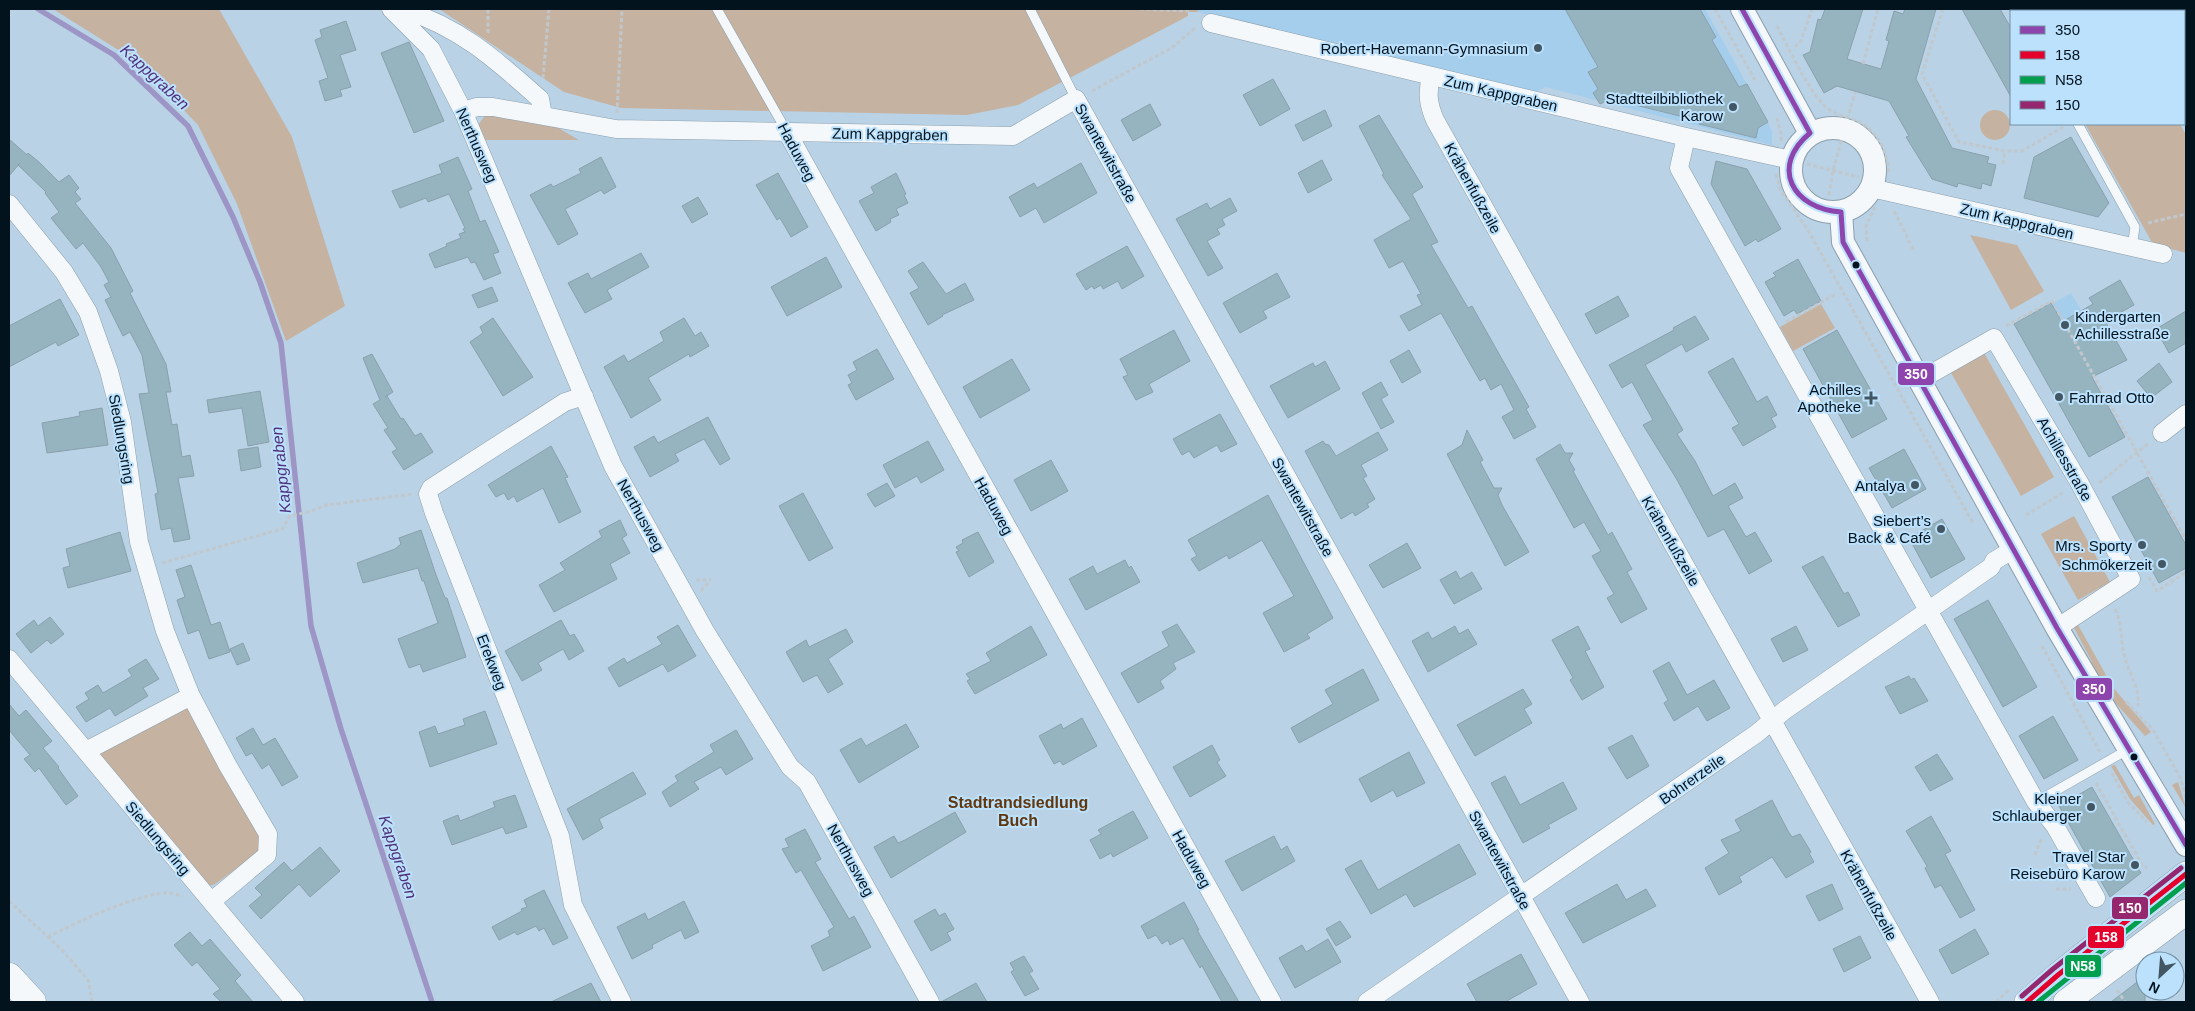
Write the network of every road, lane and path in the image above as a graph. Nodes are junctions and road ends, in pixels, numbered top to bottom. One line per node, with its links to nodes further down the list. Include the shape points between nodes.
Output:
1 (391, 9): 18 (street, Nerthusweg)
2 (402, 9): 16 (street)
3 (549, 9): 23 (path)
4 (622, 9): 32 (path)
5 (717, 9): 33 (lane, Haduweg)
6 (1030, 9): 24 (lane, Swantewitstraße)
7 (1140, 9): 13 (path)
8 (1715, 9): 21 (path)
9 (1742, 9): 34 (street)
10 (1812, 9): 17 (path, via 1800,43)
11 (1878, 9): 19 (path)
12 (1943, 9): 36 (path, via 1922,74 1959,142)
13 (1189, 11)
14 (1775, 22): 29 (path, via 1818,98)
15 (1205, 24): 20 (street, Zum Kappgraben); 24 (path, via 1173,46)
16 (458, 32): 18 (street, via 440,39); 23 (street)
17 (1795, 47)
18 (430, 49): 25 (street, Nerthusweg)
19 (1863, 64)
20 (1431, 76): 35 (street, Zum Kappgraben); 72 (street, Krähenfußzeile, via 1428,98 1435,120)
21 (1756, 82)
22 (1855, 92): 29 (path)
23 (540, 98): 27 (street)
24 (1076, 99): 33 (street, Zum Kappgraben, via 1013,136); 81 (street, Swantewitstraße)
25 (463, 111): 27 (street, Zum Kappgraben, via 493,107); 53 (street, Nerthusweg)
26 (1774, 113): 28 (path)
27 (543, 116): 32 (street, Zum Kappgraben)
28 (1777, 119)
29 (1846, 123): 34 (street); 39 (path); 40 (street, via 1868,145); 40 (path, via 1864,125 1884,150 1889,170)
30 (2067, 125): 36 (path, via 2022,151)
31 (2079, 125): 44 (lane)
32 (616, 129): 33 (street, Zum Kappgraben)
33 (787, 132): 94 (street, Haduweg)
34 (1810, 133): 37 (street, via 1798,143)
35 (1686, 137): 37 (street, Zum Kappgraben); 65 (street, via 1679,168)
36 (2005, 151): 38 (path)
37 (1791, 160): 39 (path); 42 (street, via 1790,177 1797,194 1811,207)
38 (2003, 164)
39 (1834, 170): 40 (path, via 1859,177); 42 (path, via 1829,196)
40 (1882, 194): 42 (street); 45 (street, Zum Kappgraben); 46 (path, via 1866,226); 47 (path)
41 (9, 204): 62 (street, Siedlungsring, via 64,272 88,312 109,371 122,422)
42 (1834, 212): 52 (street, via 1843,242)
43 (2186, 214): 44 (path)
44 (2135, 227): 45 (lane)
45 (2132, 247): 48 (street, Zum Kappgraben)
46 (1871, 249)
47 (1914, 251)
48 (2163, 254)
49 (1836, 294): 50 (path)
50 (1785, 322)
51 (2000, 329): 56 (path, via 2052,301)
52 (1920, 380): 57 (street, Achillesstraße, via 1994,338); 61 (street)
53 (584, 396): 58 (street, via 565,402 431,488); 93 (street, Nerthusweg, via 613,466 705,631 790,767 807,782)
54 (2186, 414): 55 (street)
55 (2162, 433): 56 (path)
56 (2137, 453): 57 (path); 60 (path)
57 (2082, 487): 59 (path); 64 (street, Achillesstraße)
58 (428, 494): 62 (path, via 326,504 290,516 282,529); 92 (street, Erekweg, via 560,836 573,905)
59 (2026, 515)
60 (2186, 540)
61 (2012, 550): 65 (street, Bohrerzeile); 67 (street)
62 (146, 568): 70 (street, Siedlungsring, via 165,631)
63 (2186, 572): 64 (path, via 2157,591 2148,576)
64 (2131, 579): 67 (street)
65 (1928, 611): 72 (street, Bohrerzeile); 77 (street)
66 (2121, 622): 71 (path, via 2125,657 2138,691)
67 (2057, 628): 73 (street)
68 (9, 659): 74 (street, Siedlungsring)
69 (2120, 694): 76 (path, via 2153,730 2180,777)
70 (191, 696): 74 (street); 84 (street, Siedlungsring, via 268,834 267,855)
71 (2138, 706)
72 (1772, 720): 81 (street, Bohrerzeile); 97 (street, Krähenfußzeile)
73 (2130, 749): 75 (lane); 78 (street)
74 (86, 751): 84 (street, Siedlungsring)
75 (2090, 771): 77 (lane); 79 (path, via 2142,865)
76 (2186, 798)
77 (2036, 802): 82 (street, via 2055,826)
78 (2186, 845)
79 (2147, 868)
80 (2186, 874): 98 (main road)
81 (1521, 898): 95 (street, Bohrerzeile); 96 (street, Swantewitstraße)
82 (2096, 898)
83 (9, 901): 86 (path)
84 (212, 901): 86 (path, via 165,893 135,900 70,925); 91 (street, Siedlungsring)
85 (2186, 912): 99 (main road)
86 (48, 938): 90 (path, via 88,980)
87 (9, 977): 89 (highway)
88 (2115, 986): 100 (path)
89 (32, 1002)
90 (92, 1002)
91 (295, 1002)
92 (622, 1002)
93 (930, 1002)
94 (1272, 1002)
95 (1367, 1002)
96 (1580, 1002)
97 (1930, 1002)
98 (2027, 1002)
99 (2066, 1002)
100 (2125, 1002)

